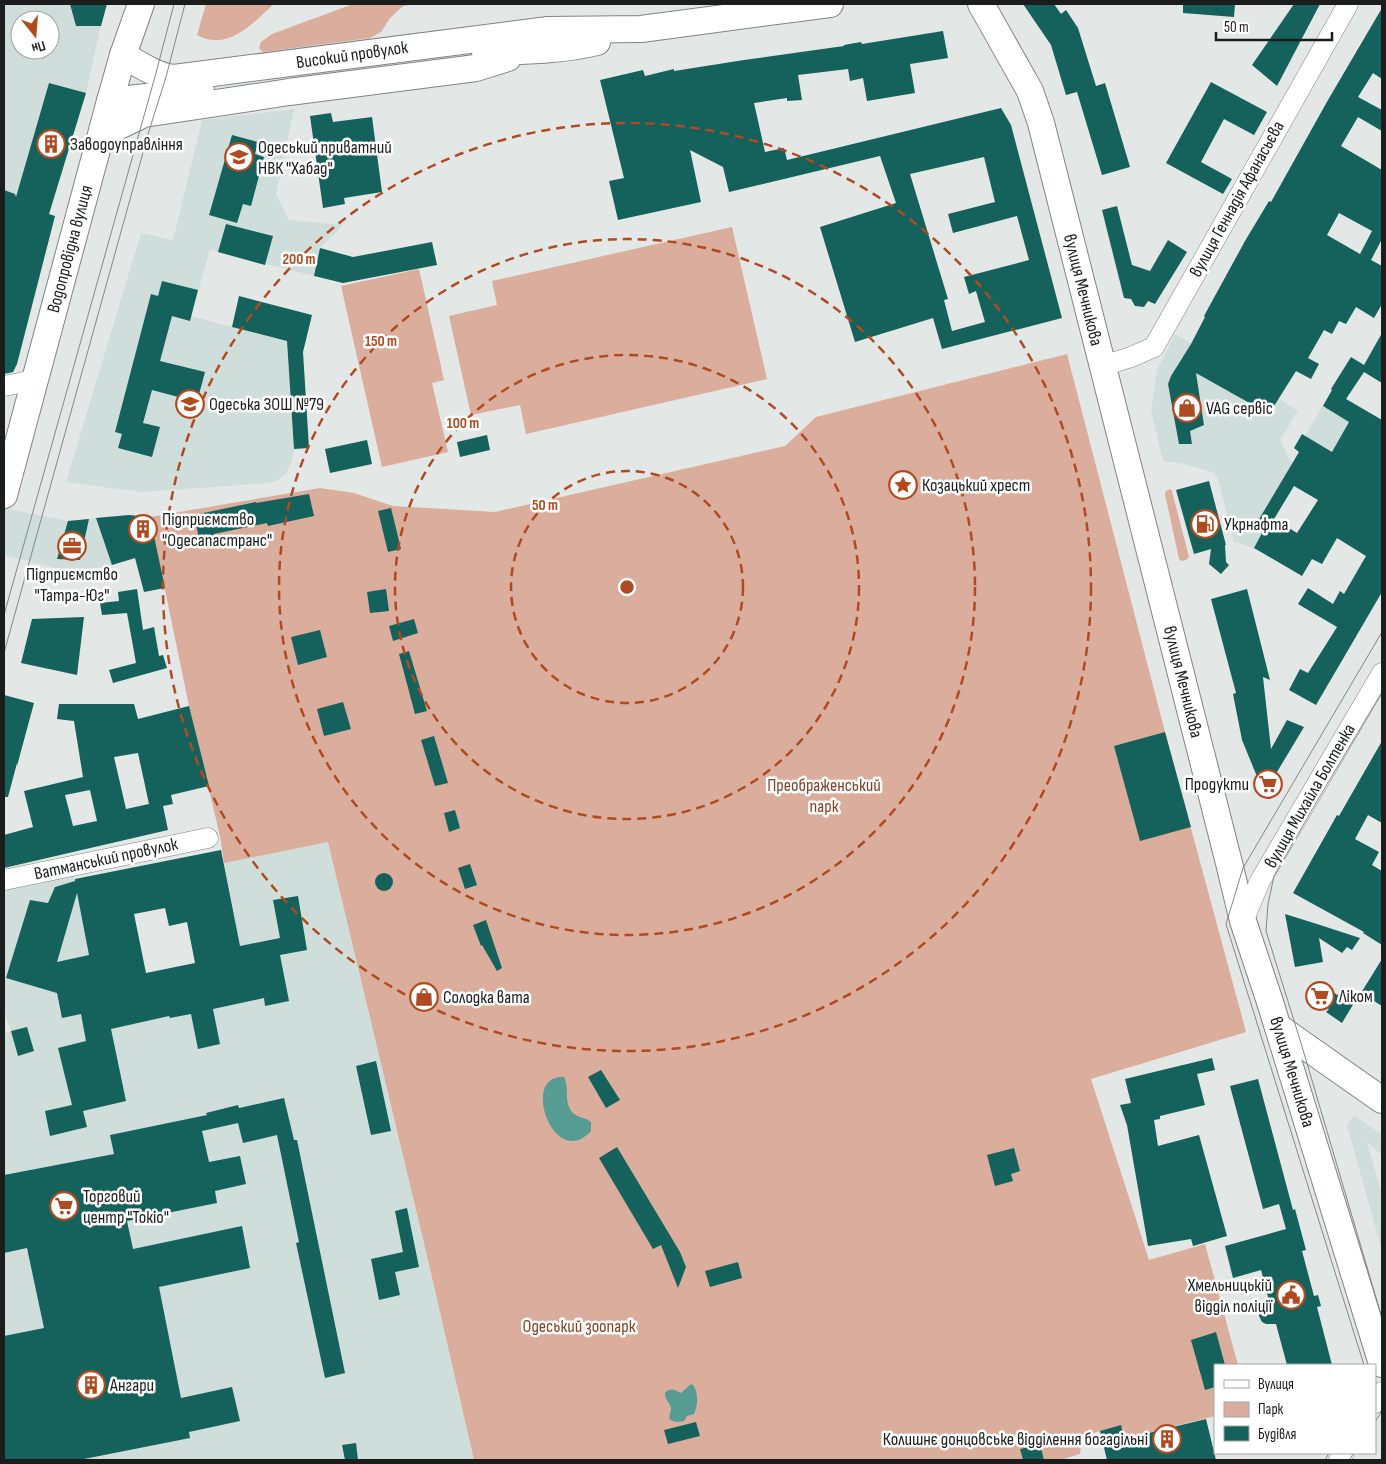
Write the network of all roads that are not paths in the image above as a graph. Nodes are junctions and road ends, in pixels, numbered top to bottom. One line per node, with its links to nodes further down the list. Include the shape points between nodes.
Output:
1 (141, 4): 8 (main road, Водопровідна вулиця)
2 (830, 4): 5 (main road, Високий провулок)
3 (981, 4): 11 (main road, вулиця Мечникова, via 1030,91 1041,123)
4 (1348, 4): 11 (street, вулиця Геннадія Афанасьєва, via 1154,347)
5 (641, 29): 6 (main road, Високий провулок); 7 (main road, Високий провулок, via 587,44)
6 (586, 30): 7 (main road, Високий провулок, via 545,41); 8 (main road, Високий провулок, via 548,30 174,78 166,78)
7 (524, 52): 9 (main road, Високий провулок, via 461,54 169,96); 10 (main road, Високий провулок, via 476,68 144,114)
8 (123, 55): 9 (main road, Водопровідна вулиця)
9 (110, 101): 10 (main road, Водопровідна вулиця)
10 (102, 134): 12 (main road, Водопровідна вулиця)
11 (1103, 366): 18 (main road, вулиця Мечникова)
12 (34, 380): 13 (street); 14 (main road, Водопровідна вулиця)
13 (4, 386)
14 (4, 495)
15 (1382, 673): 18 (street, вулиця Михайла Болтенка, via 1264,874)
16 (208, 838): 17 (street, Ватманський провулок)
17 (4, 880)
18 (1243, 921): 19 (main road, вулиця Мечникова)
19 (1278, 1027): 20 (main road); 21 (main road, вулиця Мечникова)
20 (1382, 1100)
21 (1382, 1364)

